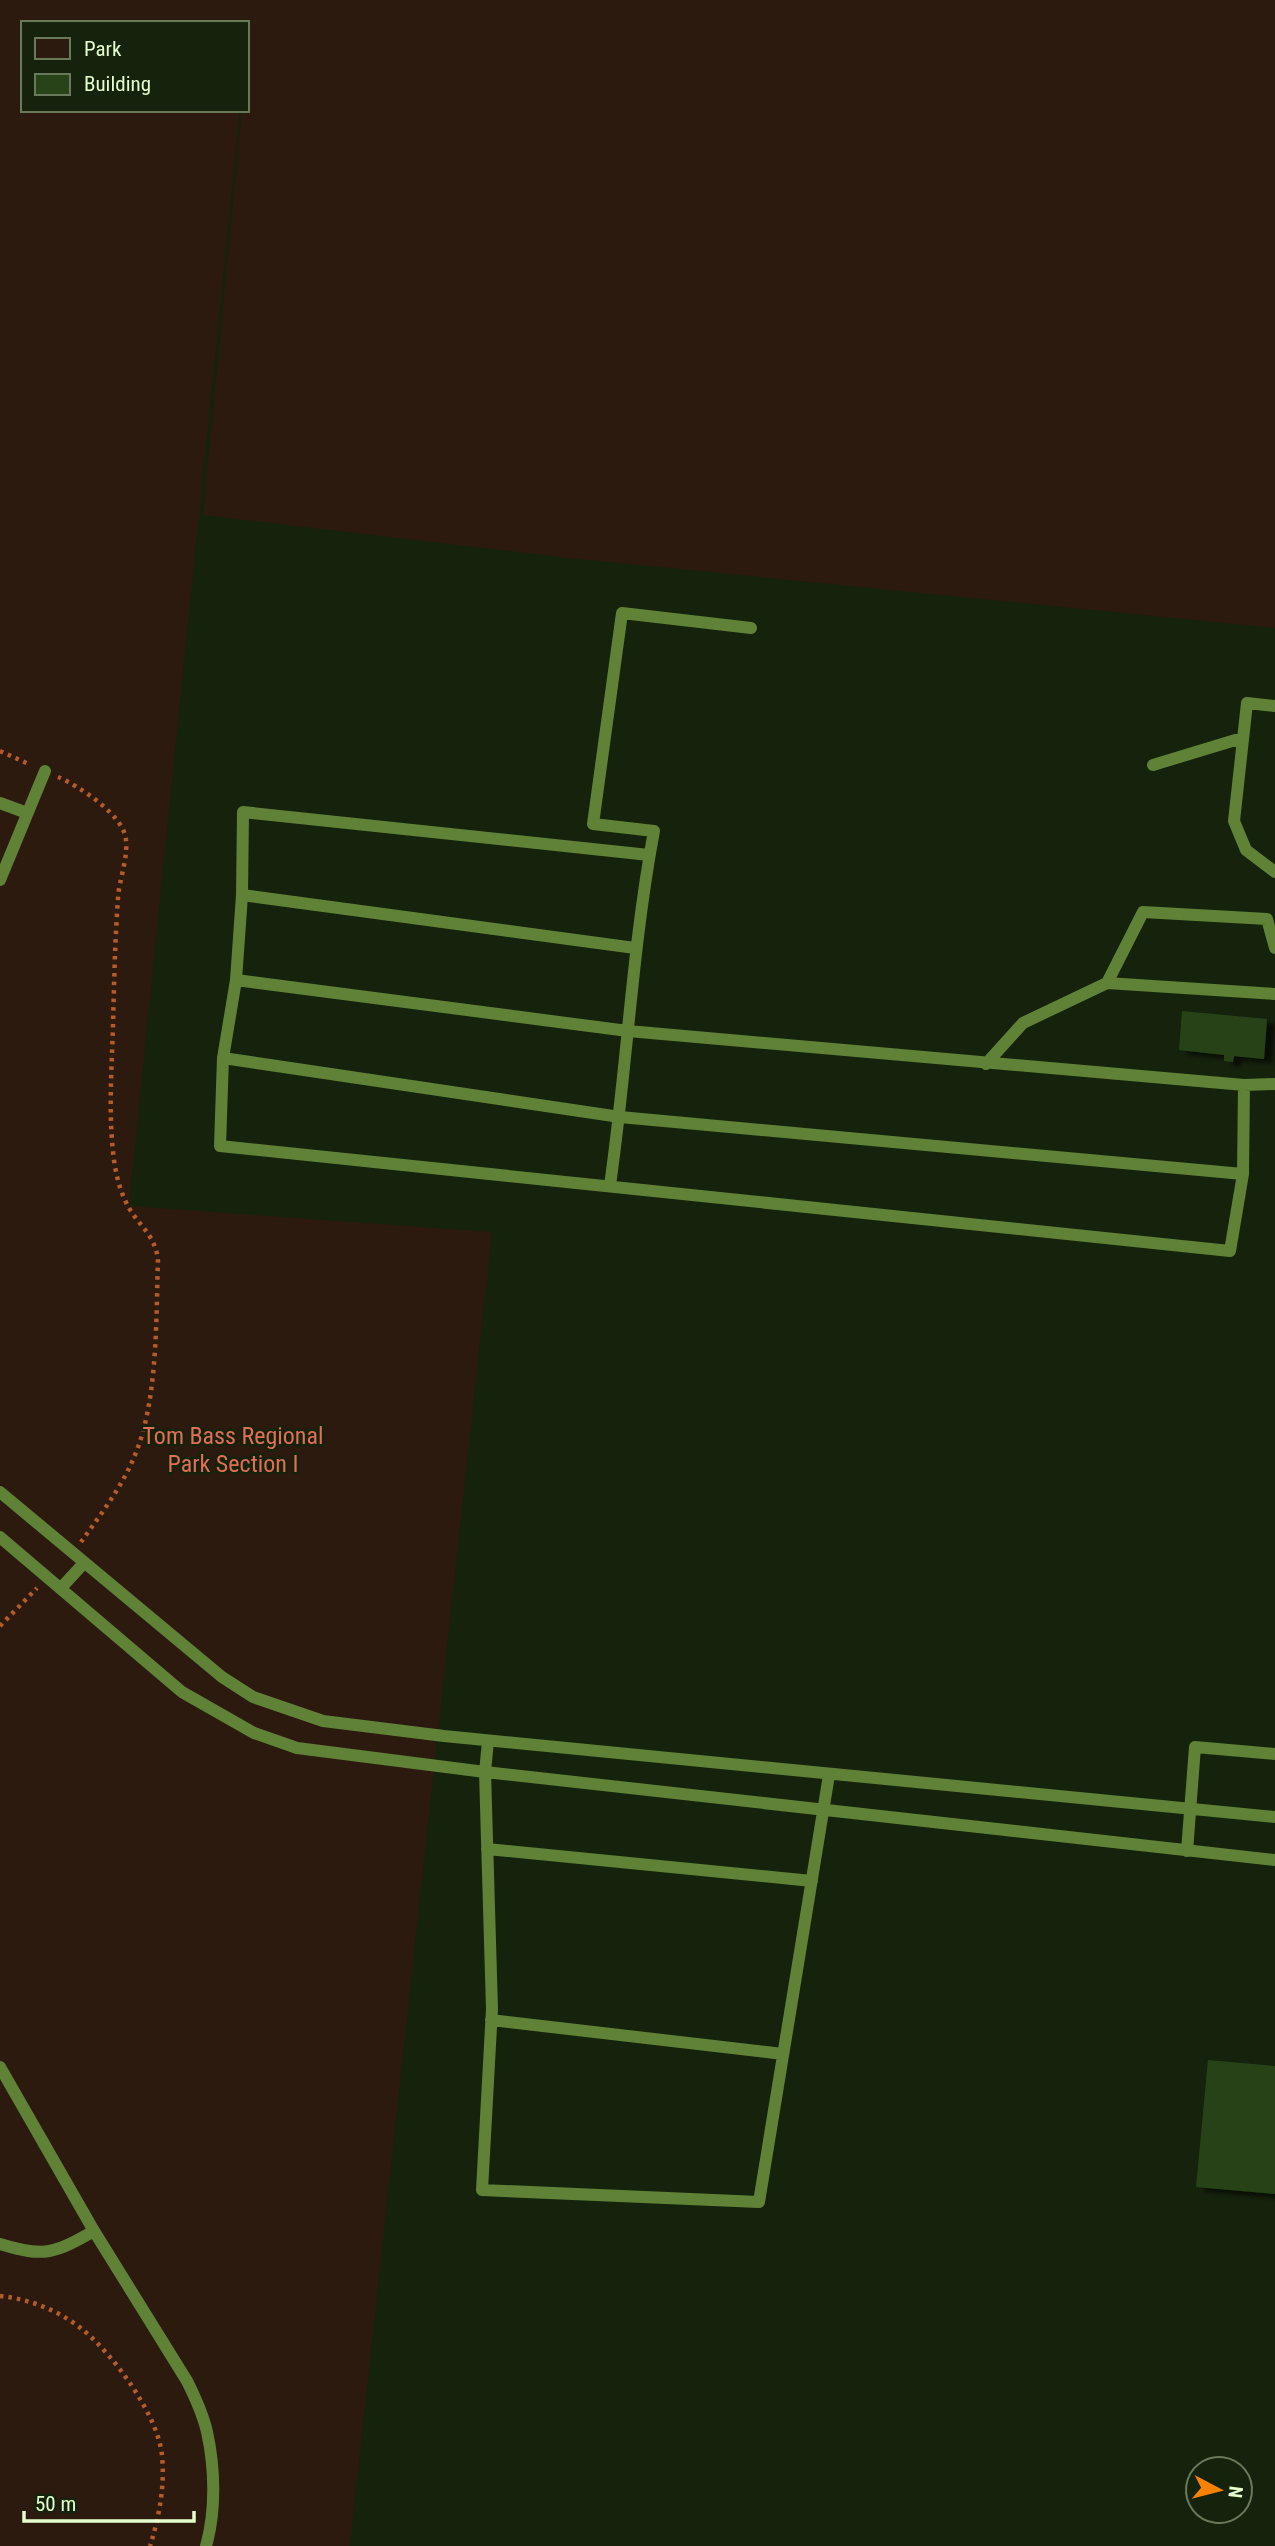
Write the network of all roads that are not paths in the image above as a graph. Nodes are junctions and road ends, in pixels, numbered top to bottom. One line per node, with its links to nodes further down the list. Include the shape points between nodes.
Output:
1 (751, 628): 8 (lane, via 622,612 593,824 654,831)
2 (1275, 706): 3 (lane, via 1247,703)
3 (1242, 738): 4 (lane); 9 (lane, via 1234,821 1246,850)
4 (1153, 765)
5 (45, 771): 7 (lane)
6 (0, 803): 7 (lane)
7 (27, 813): 10 (lane)
8 (649, 855): 11 (lane, via 243,812); 12 (lane)
9 (1275, 872)
10 (0, 880)
11 (242, 895): 12 (lane); 14 (lane)
12 (635, 948): 17 (lane)
13 (1275, 948): 15 (lane, via 1267,919 1143,912)
14 (236, 980): 17 (lane); 18 (lane)
15 (1107, 983): 16 (lane); 19 (lane, via 1023,1023)
16 (1275, 994)
17 (628, 1031): 19 (lane); 22 (lane)
18 (223, 1058): 22 (lane); 24 (lane, via 220,1146)
19 (986, 1064): 21 (lane)
20 (1275, 1084): 21 (lane)
21 (1244, 1085): 23 (lane)
22 (620, 1117): 23 (lane); 24 (lane)
23 (1243, 1174): 24 (lane, via 1230,1251)
24 (610, 1185)
25 (0, 1492): 27 (lane)
26 (0, 1537): 28 (lane)
27 (84, 1563): 28 (lane); 29 (lane, via 253,1698 323,1721)
28 (61, 1588): 31 (lane, via 182,1692 254,1732 297,1748)
29 (488, 1741): 31 (lane); 32 (lane)
30 (1275, 1754): 33 (lane, via 1195,1746)
31 (485, 1772): 34 (lane); 36 (lane)
32 (829, 1775): 33 (lane); 34 (lane)
33 (1192, 1808): 35 (lane); 37 (lane)
34 (824, 1810): 37 (lane); 39 (lane)
35 (1275, 1817)
36 (487, 1849): 39 (lane); 40 (lane)
37 (1187, 1851): 38 (lane)
38 (1275, 1860)
39 (812, 1881): 41 (lane)
40 (491, 2021): 41 (lane); 41 (lane, via 482,2190 759,2202)
41 (783, 2054)
42 (0, 2067): 43 (lane)
43 (94, 2231): 44 (lane, via 61,2250 41,2252); 45 (lane, via 199,2406 207,2431 213,2500)
44 (0, 2244)
45 (206, 2546)

